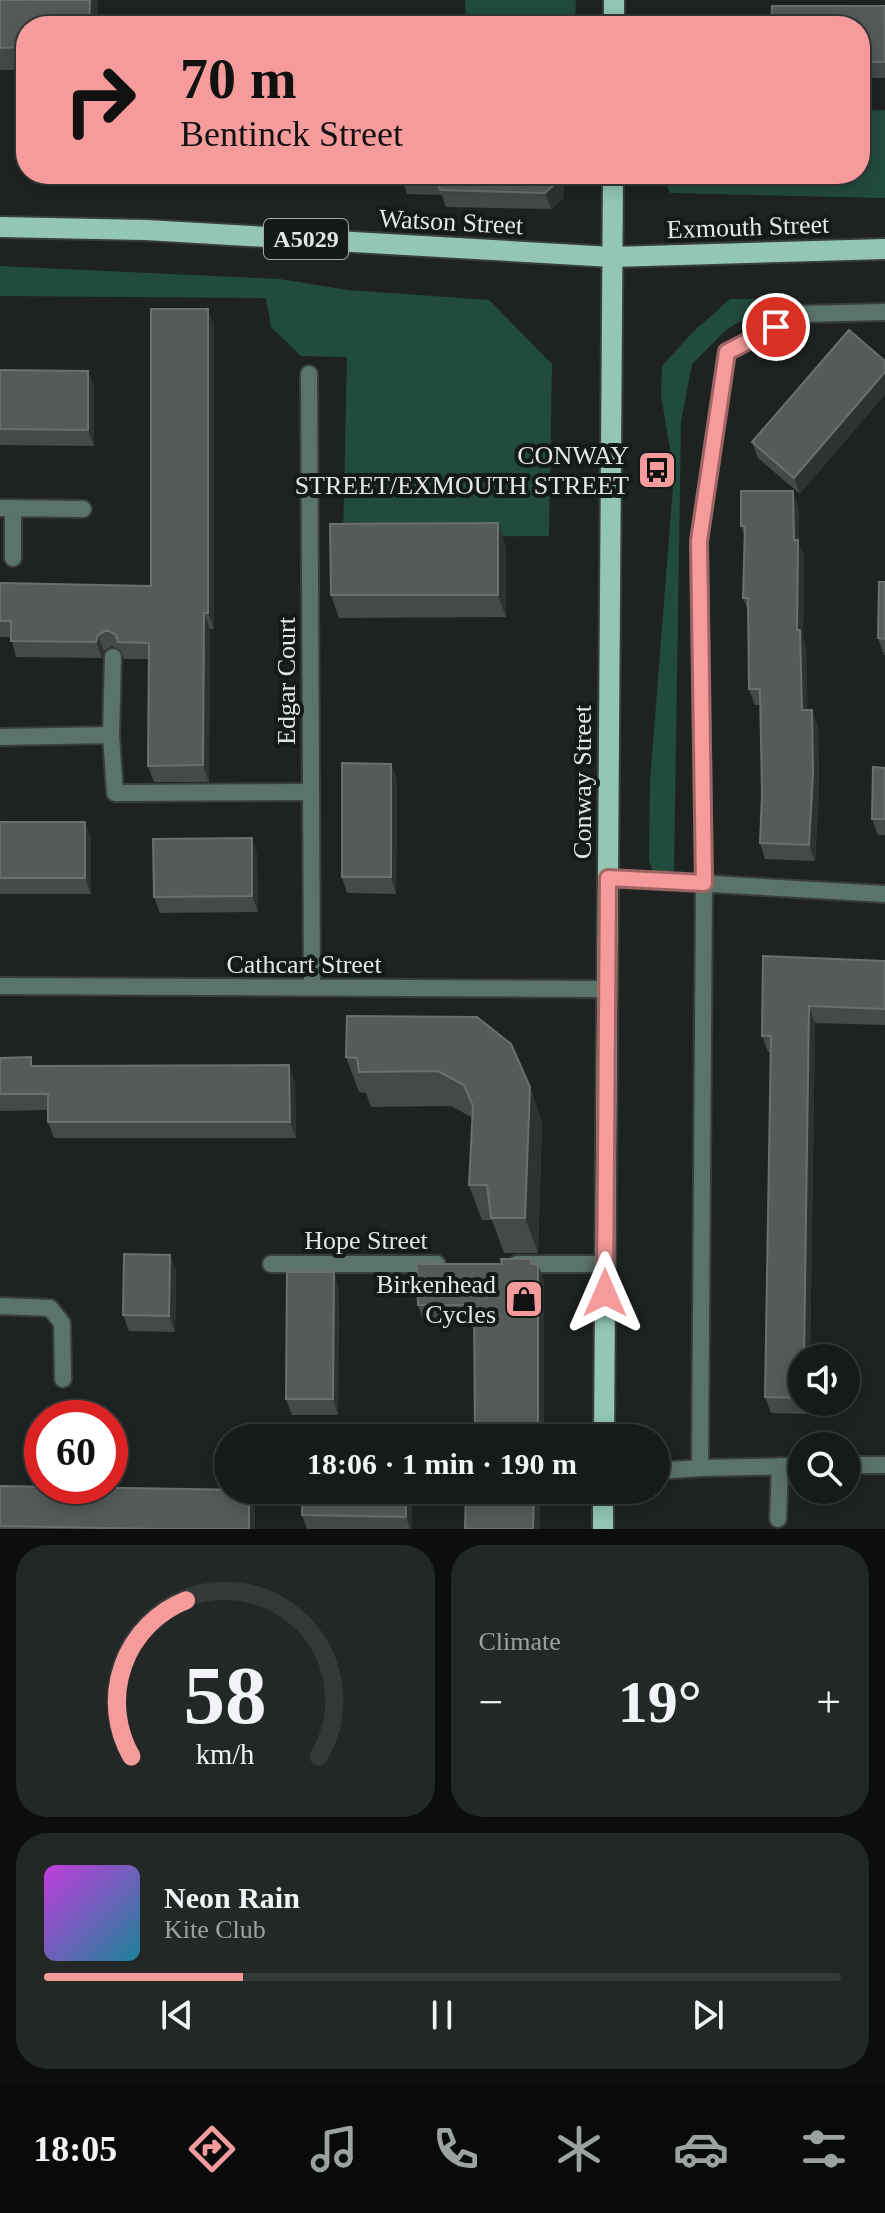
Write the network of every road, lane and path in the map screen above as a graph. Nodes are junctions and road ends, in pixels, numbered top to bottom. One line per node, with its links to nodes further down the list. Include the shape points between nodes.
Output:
1 (613, 184): 4 (main road, Conway Street)
2 (0, 227): 4 (main road, Watson Street / A5029, via 146,230)
3 (885, 249): 4 (main road, Exmouth Street / A5029)
4 (612, 257): 14 (main road, Conway Street)
5 (885, 312): 15 (street, via 800,314 727,352 699,541)
6 (309, 374): 13 (street, Edgar Court)
7 (6, 508): 8 (street); 9 (street)
8 (83, 509)
9 (13, 558)
10 (113, 657): 11 (street)
11 (111, 735): 12 (street); 13 (street, via 115,793)
12 (0, 737)
13 (310, 792): 18 (street, Edgar Court)
14 (608, 878): 15 (street); 19 (main road, Conway Street)
15 (704, 883): 16 (street); 31 (street)
16 (885, 894)
17 (0, 986): 18 (street, Cathcart Street)
18 (312, 988): 19 (street, Cathcart Street)
19 (607, 989): 23 (main road, Conway Street)
20 (271, 1264): 21 (street, Hope Street)
21 (446, 1264)
22 (494, 1264): 23 (street)
23 (605, 1264): 26 (main road, Conway Street)
24 (0, 1306): 25 (street, via 50,1308 62,1323)
25 (63, 1379)
26 (604, 1424)
27 (860, 1465): 28 (street)
28 (885, 1465)
29 (780, 1466): 30 (street); 31 (street); 34 (street)
30 (788, 1466)
31 (700, 1468): 32 (street)
32 (670, 1470)
33 (603, 1504): 35 (main road)
34 (778, 1519)
35 (603, 1529)

